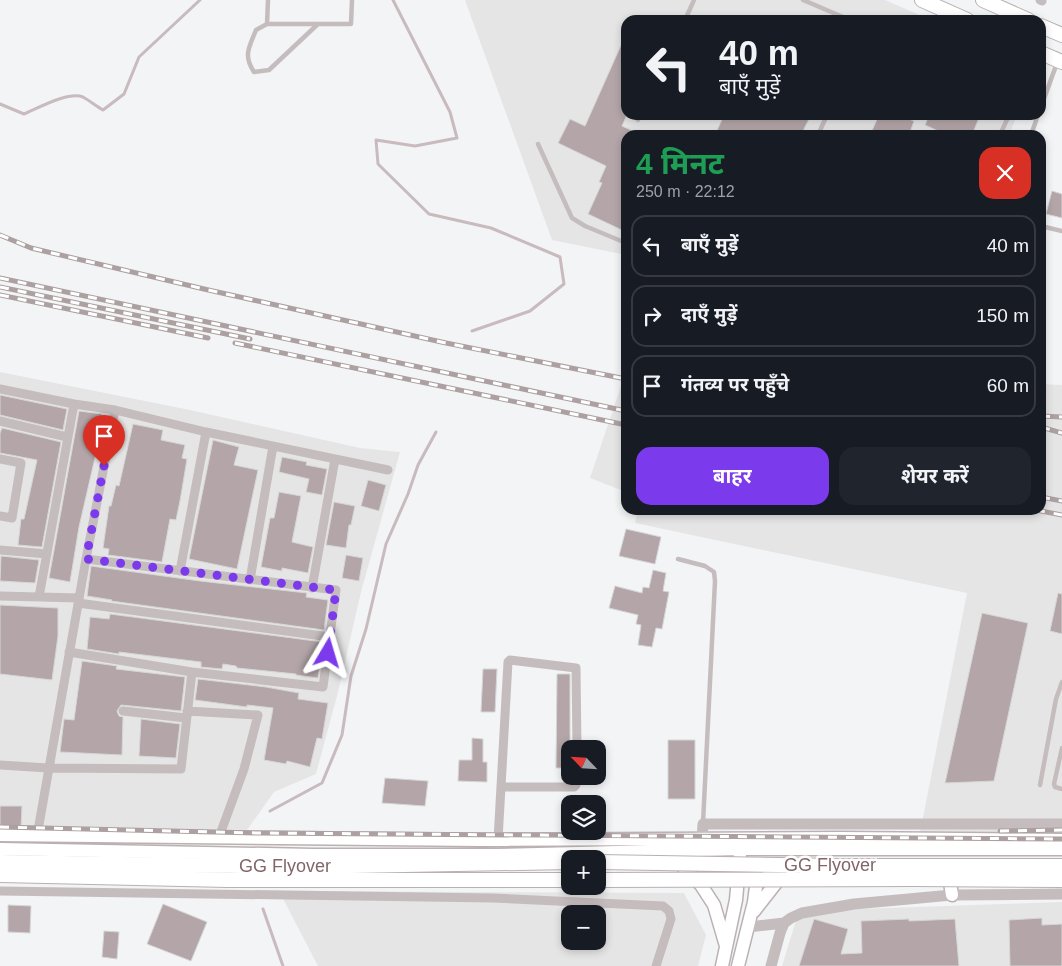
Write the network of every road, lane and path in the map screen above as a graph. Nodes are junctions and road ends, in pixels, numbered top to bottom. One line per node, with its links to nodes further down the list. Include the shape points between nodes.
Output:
1 (268, 0): 11 (lane)
2 (352, 0): 12 (lane, via 351,24)
3 (694, 0): 7 (lane)
4 (803, 0): 8 (lane)
5 (922, 0): 9 (main road)
6 (983, 0): 10 (main road)
7 (687, 15)
8 (838, 15)
9 (956, 15)
10 (1017, 15)
11 (267, 24): 12 (lane); 12 (lane, via 256,30 248,52 248,62 254,72 269,70)
12 (318, 24)
13 (1046, 28): 14 (main road)
14 (1062, 35)
15 (1046, 55): 16 (main road)
16 (1060, 61): 17 (lane)
17 (1046, 95)
18 (538, 144): 21 (lane, via 572,218)
19 (1046, 227): 20 (lane)
20 (1062, 230)
21 (621, 241)
22 (0, 388): 23 (street)
23 (74, 404): 24 (street); 27 (street)
24 (115, 410): 26 (street); 35 (street)
25 (0, 421): 27 (street)
26 (206, 432): 28 (street); 37 (street)
27 (67, 437): 34 (street)
28 (273, 446): 30 (street); 38 (street)
29 (0, 459): 32 (street, via 21,463 12,518)
30 (335, 459): 31 (street); 39 (street)
31 (388, 470)
32 (0, 516)
33 (0, 550): 34 (street)
34 (47, 554): 41 (street)
35 (86, 559): 37 (street); 42 (street)
36 (678, 559): 58 (lane, via 710,568 715,581)
37 (180, 571): 38 (street)
38 (250, 580): 39 (street)
39 (312, 588): 43 (street, via 336,590)
40 (0, 596): 41 (street)
41 (39, 597): 42 (street)
42 (78, 601): 43 (street); 44 (street)
43 (330, 636): 45 (street, via 323,687)
44 (69, 652): 45 (street); 53 (street)
45 (192, 672): 48 (street)
46 (1062, 682): 55 (lane)
47 (123, 711): 48 (street)
48 (187, 714): 53 (street, via 181,769); 62 (street, via 258,716 244,769)
49 (577, 740): 56 (street, via 576,668 510,660)
50 (1062, 748): 51 (lane)
51 (1060, 764): 57 (lane, via 1054,786)
52 (0, 765): 53 (street)
53 (48, 768): 61 (street)
54 (575, 785): 56 (street)
55 (1040, 785)
56 (502, 787): 63 (street)
57 (1062, 788)
58 (703, 824): 59 (street); 64 (street)
59 (1062, 824)
60 (0, 835): 61 (main road)
61 (36, 836): 62 (main road)
62 (219, 838): 63 (main road)
63 (498, 840): 64 (main road)
64 (702, 840): 66 (main road)
65 (1062, 840): 67 (main road)
66 (741, 844): 67 (main road); 70 (main road); 86 (main road, via 736,900)
67 (760, 844): 71 (main road); 84 (main road, via 758,880)
68 (0, 849): 70 (main road, via 487,855)
69 (1062, 849): 72 (main road)
70 (664, 850): 86 (main road, via 701,885 714,904)
71 (801, 850): 72 (main road); 84 (main road)
72 (944, 850): 83 (main road)
73 (0, 862): 74 (main road, GG Flyover, via 298,867)
74 (561, 862)
75 (606, 862): 76 (main road, GG Flyover, bridge)
76 (1062, 866)
77 (0, 875): 78 (main road, GG Flyover, via 228,880)
78 (561, 880)
79 (606, 880): 80 (main road, GG Flyover, bridge)
80 (1062, 880)
81 (0, 891): 87 (street, via 493,898 663,906 669,911 670,919)
82 (1062, 894): 83 (street)
83 (952, 895): 85 (street, via 817,910 802,913)
84 (749, 922): 85 (street); 89 (main road)
85 (784, 923): 90 (street)
86 (727, 948): 88 (main road)
87 (656, 966)
88 (722, 966)
89 (738, 966)
90 (771, 966)

